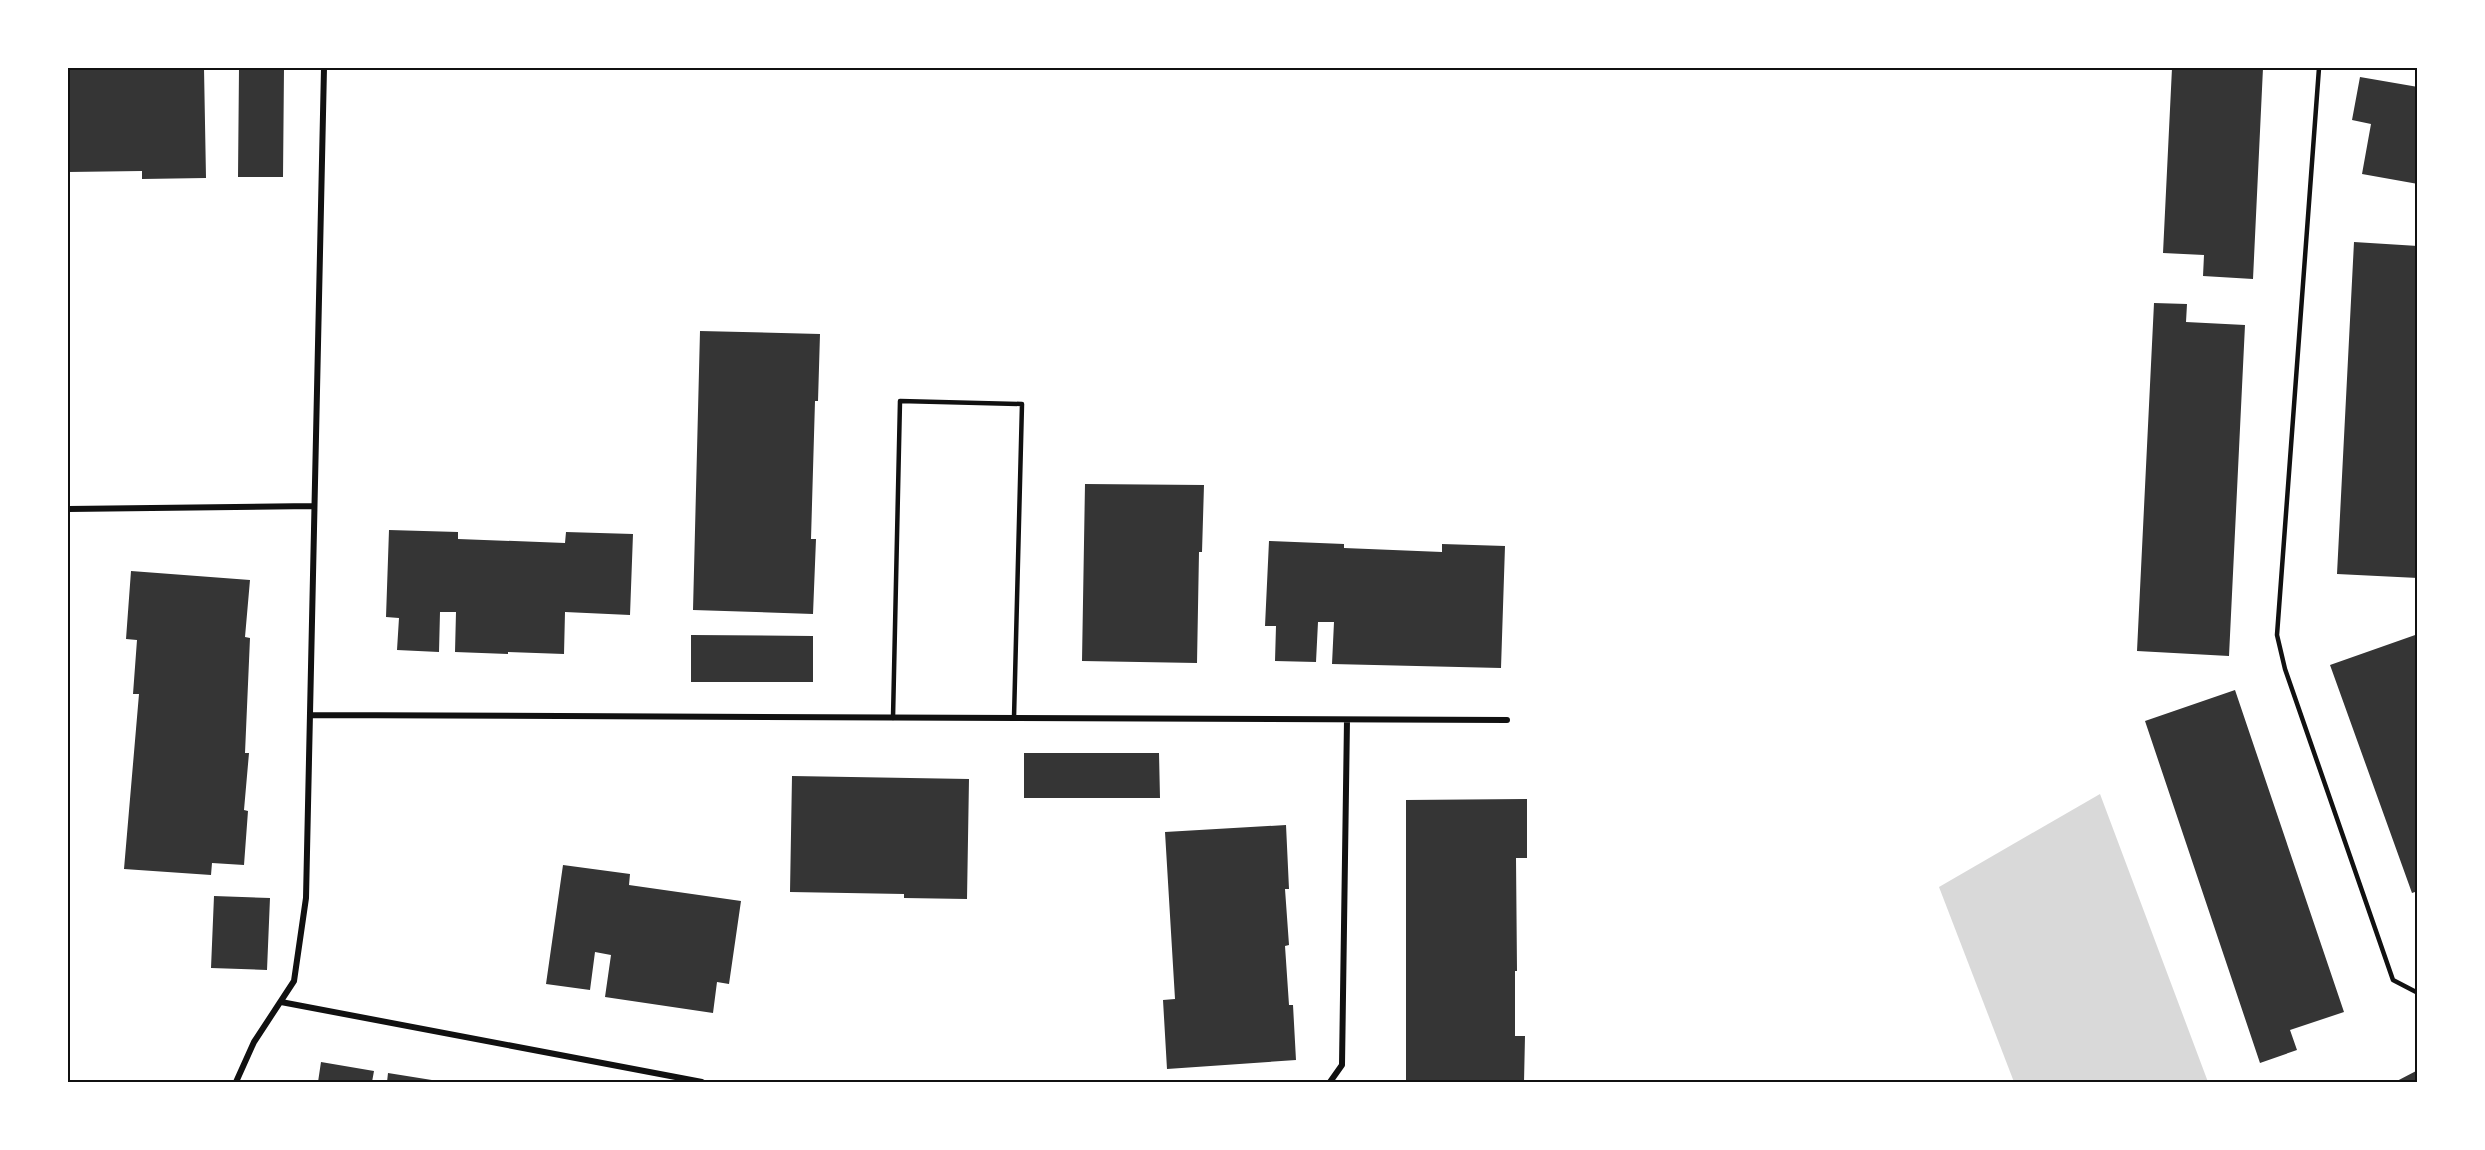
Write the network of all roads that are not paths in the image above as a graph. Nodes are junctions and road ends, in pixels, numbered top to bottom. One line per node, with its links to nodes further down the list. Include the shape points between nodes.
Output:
1 (324, 68): 3 (street)
2 (2319, 68): 10 (lane, via 2277,635 2284,669 2393,980)
3 (314, 506): 4 (street); 5 (street)
4 (68, 509)
5 (310, 715): 6 (street); 11 (street, via 306,898 294,981)
6 (893, 718): 7 (street); 7 (lane, via 900,401 1022,404)
7 (1014, 718): 8 (street)
8 (1347, 720): 9 (street); 14 (street, via 1342,1065)
9 (1507, 720)
10 (2418, 993)
11 (280, 1002): 12 (street, via 254,1042); 13 (street)
12 (236, 1083)
13 (702, 1083)
14 (1330, 1083)

